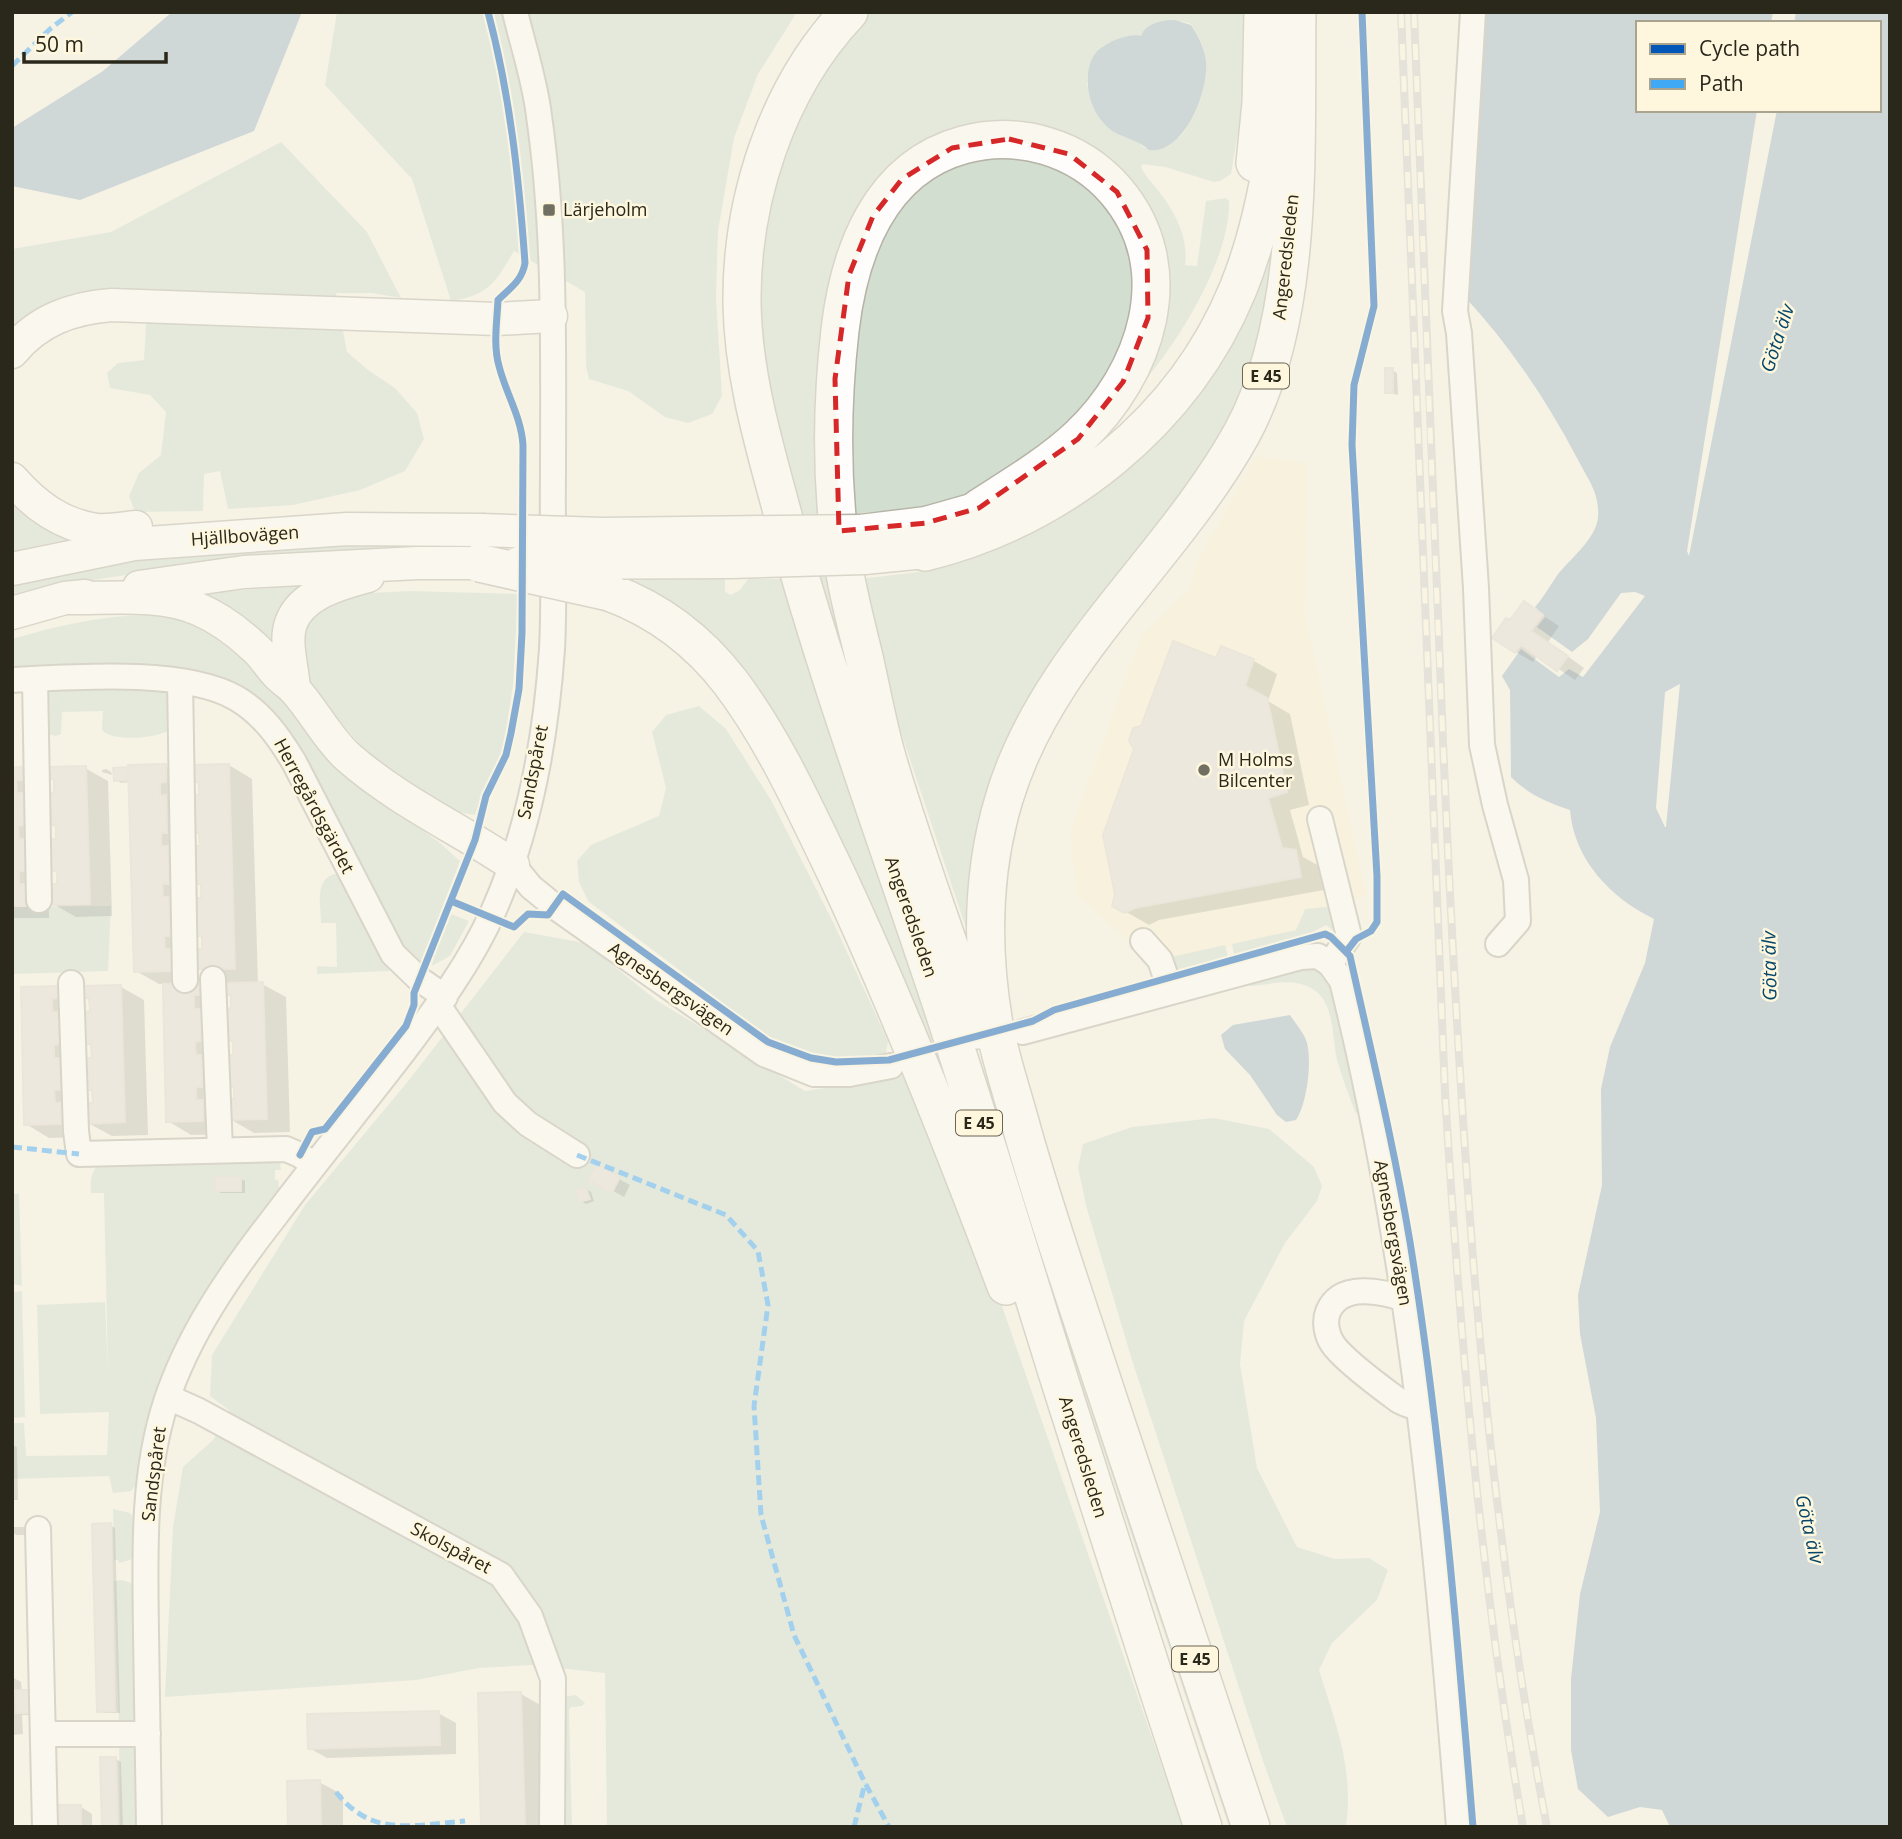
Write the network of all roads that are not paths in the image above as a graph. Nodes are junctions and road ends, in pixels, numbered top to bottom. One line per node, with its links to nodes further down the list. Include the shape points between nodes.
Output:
1 (515, 12): 7 (street, Sandspåret, via 539,112 549,210)
2 (849, 12): 42 (highway, Angeredsleden / E 45, via 798,82 761,169 742,273 748,367 768,462 805,595 944,1013)
3 (1263, 12): 10 (highway, via 1255,166 1228,265 1193,337 1154,392 1108,438 1026,491)
4 (1289, 12): 14 (highway, via 1274,150 1256,236 1238,291 1201,359 1137,437 1081,481 999,528)
5 (1297, 12): 38 (highway, Angeredsleden / E 45, via 1287,278 1278,333 1258,399 1211,483 1046,707 1014,769 994,833 985,895 986,965 996,1034)
6 (1473, 12): 26 (street, via 1455,311 1476,588 1482,745 1517,880 1518,921)
7 (551, 316): 8 (main road, via 497,319 112,305 84,307 55,317 32,331); 23 (street, Sandspåret, via 552,649 537,765)
8 (12, 352)
9 (12, 479): 11 (main road, via 31,500 59,519 98,530 237,520)
10 (979, 508): 12 (main road); 38 (highway, via 1044,466 1098,418 1135,358 1150,303 1144,240 1111,186 1069,154 1009,139 981,141 937,155 902,179 873,216 855,255 842,314 833,439 846,583 887,760 998,1090)
11 (347, 528): 13 (main road, Hjällbovägen); 16 (main road, Hjällbovägen, via 134,544)
12 (862, 544): 13 (main road, bridge, via 730,562); 14 (main road)
13 (480, 547): 15 (main road, Hjällbovägen); 42 (highway, bridge, via 631,599 665,618 731,684 790,781 902,1021 1076,1474)
14 (925, 552)
15 (417, 563): 17 (main road, Hjällbovägen, via 244,572); 21 (main road, via 343,583 310,599 291,623)
16 (12, 569)
17 (65, 598): 18 (main road, Hjällbovägen); 21 (main road, via 144,599 198,609 256,649)
18 (12, 613)
19 (24, 680): 20 (street, Herregårdsgärdet); 24 (street)
20 (180, 681): 29 (street); 32 (street, Herregårdsgärdet, via 235,698 279,737 393,954)
21 (294, 689): 23 (main road, via 346,755 396,795)
22 (1320, 819): 27 (street, via 1349,936)
23 (513, 866): 32 (street, Sandspåret, via 491,917); 34 (street, Agnesbergsvägen, via 558,909 764,1054 814,1074 849,1074)
24 (39, 900)
25 (1143, 941): 31 (street, via 1160,960)
26 (1498, 944)
27 (1330, 964): 31 (street, via 1318,956 1301,957); 39 (street, Agnesbergsvägen, via 1342,981 1362,1062)
28 (213, 979): 35 (street)
29 (185, 980)
30 (71, 983): 35 (street, via 79,1154)
31 (1171, 992): 33 (street)
32 (442, 1001): 36 (street, via 505,1103); 37 (street, Sandspåret)
33 (1023, 1032)
34 (891, 1066)
35 (220, 1150): 37 (street, via 286,1149)
36 (576, 1155)
37 (314, 1165): 40 (street, Sandspåret, via 240,1261)
38 (1040, 1192): 50 (highway, E 45)
39 (1405, 1299): 41 (street, Agnesbergsvägen); 41 (street, via 1387,1293 1343,1294 1326,1315 1326,1329 1338,1351 1401,1402)
40 (168, 1397): 45 (street, Sandspåret, via 148,1496); 48 (street, Skolspåret, via 501,1575 530,1616 553,1679)
41 (1419, 1408): 51 (street, Agnesbergsvägen)
42 (1105, 1526): 49 (highway, Angeredsleden / E 45)
43 (38, 1529): 44 (street)
44 (44, 1734): 45 (street); 46 (street)
45 (148, 1734): 47 (street, Sandspåret)
46 (45, 1827)
47 (149, 1827)
48 (552, 1827)
49 (1203, 1827)
50 (1251, 1827)
51 (1460, 1827)

